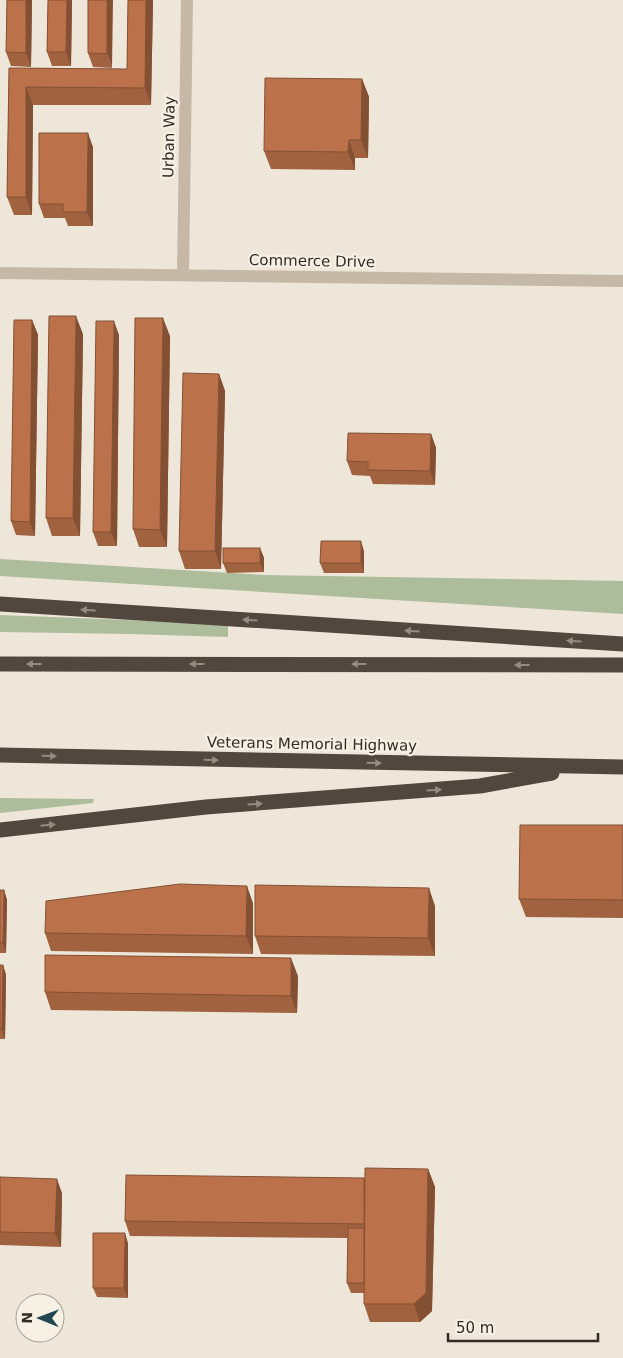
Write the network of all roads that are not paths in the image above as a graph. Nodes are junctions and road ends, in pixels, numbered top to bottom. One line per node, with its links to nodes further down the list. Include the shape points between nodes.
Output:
1 (187, 0): 3 (street, Urban Way)
2 (0, 273): 3 (street, Commerce Drive)
3 (183, 275): 4 (street, Commerce Drive)
4 (623, 281)
5 (0, 604): 6 (highway, one-way to 5)
6 (623, 644)
7 (0, 664): 8 (highway, one-way to 7)
8 (623, 665)
9 (0, 755): 10 (highway, Veterans Memorial Highway, one-way to 10)
10 (586, 767): 11 (highway, Veterans Memorial Highway); 12 (highway, one-way to 10, via 206,807 480,786)
11 (623, 767)
12 (0, 830)

